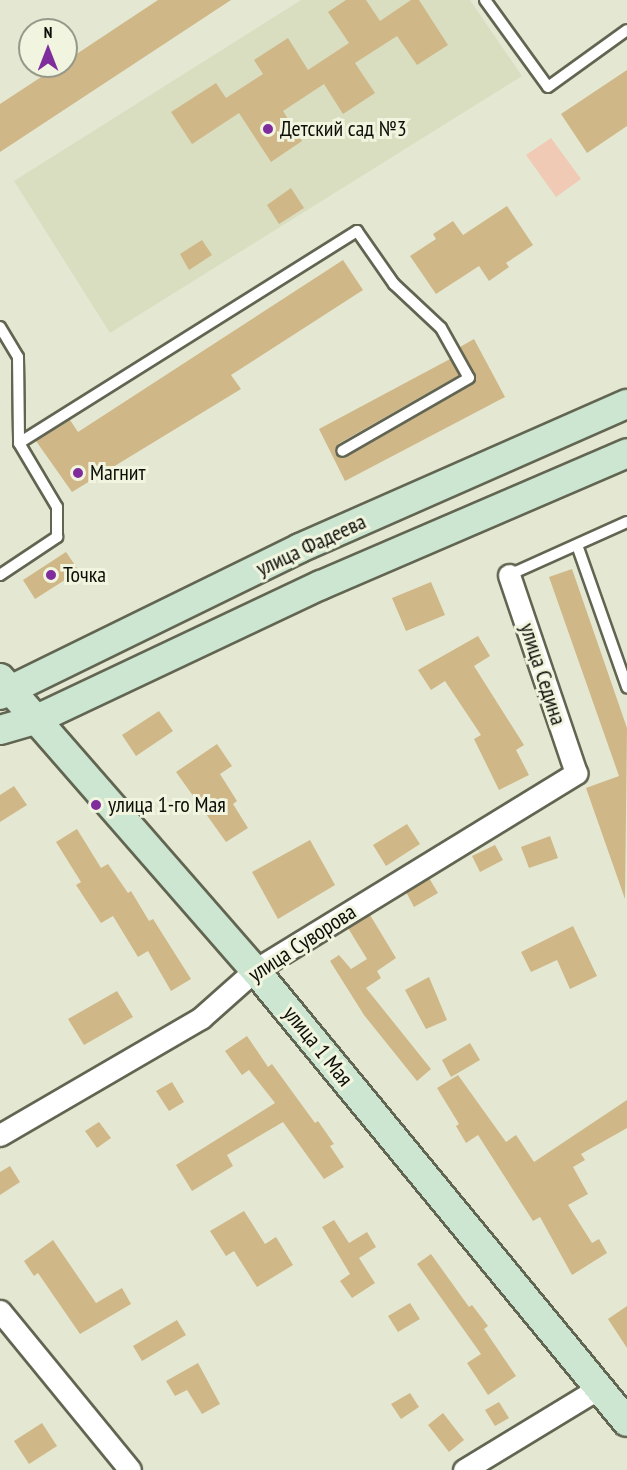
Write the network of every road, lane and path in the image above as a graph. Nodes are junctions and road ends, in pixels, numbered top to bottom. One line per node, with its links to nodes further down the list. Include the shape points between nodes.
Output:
1 (485, 0): 2 (lane, via 548,87)
2 (627, 30)
3 (0, 327): 5 (lane, via 18,357)
4 (627, 405): 10 (main road, улица Фадеева)
5 (19, 443): 6 (lane, via 357,231 394,284 441,328 469,378); 11 (lane, via 57,507 57,537)
6 (342, 451)
7 (627, 453): 13 (main road, улица Фадеева)
8 (627, 522): 9 (lane)
9 (577, 545): 12 (lane); 14 (lane)
10 (300, 548): 13 (main road, via 314,551 323,559 326,570); 15 (main road, улица Фадеева)
11 (0, 575)
12 (509, 575): 18 (street, улица Седина)
13 (321, 585): 16 (main road, улица Фадеева)
14 (627, 687)
15 (3, 688): 16 (main road, улица 1 Мая)
16 (35, 720): 17 (main road, улица Фадеева); 19 (main road, улица 1 Мая)
17 (0, 730)
18 (576, 773): 19 (street, улица Суворова)
19 (255, 970): 20 (street, улица Суворова, via 201,1018); 22 (main road, улица 1 Мая)
20 (0, 1135)
21 (0, 1311): 24 (street)
22 (599, 1388): 23 (main road, улица 1 Мая); 25 (street)
23 (627, 1422)
24 (130, 1470)
25 (464, 1470)

